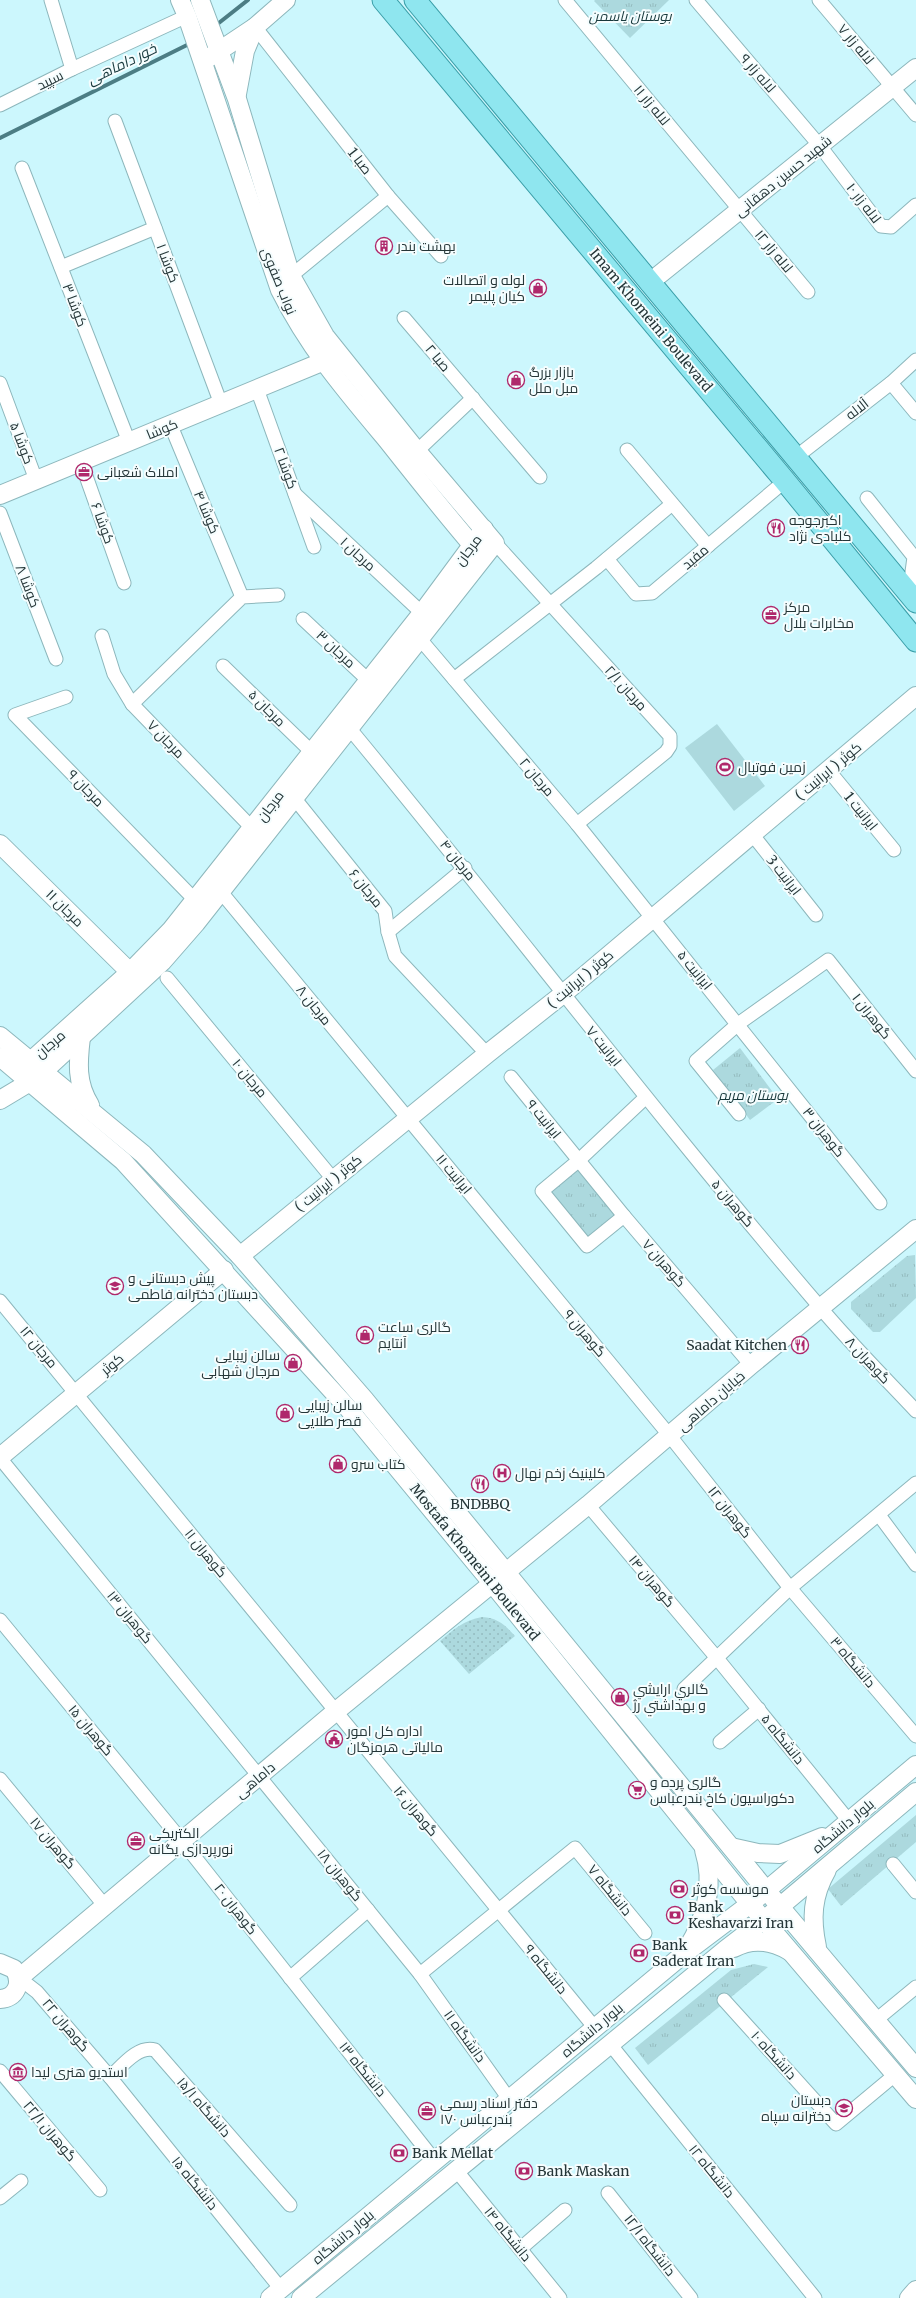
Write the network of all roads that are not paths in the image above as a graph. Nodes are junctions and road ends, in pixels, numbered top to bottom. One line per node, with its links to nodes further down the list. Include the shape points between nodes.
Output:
1 (51, 0): 14 (street)
2 (286, 0): 10 (street)
3 (383, 0): 48 (main road, Imam Khomeini Boulevard)
4 (415, 0): 29 (main road, Imam Khomeini Boulevard)
5 (565, 0): 24 (street, لاله زار ۱۱)
6 (696, 0): 20 (street, لاله زار ۹)
7 (819, 0): 15 (street, لاله زار ۷)
8 (204, 8): 9 (street); 11 (street, نواب صفوی)
9 (186, 14): 12 (street, نواب صفوی); 14 (street, سپید)
10 (255, 27): 11 (street); 16 (street, via 245,51); 22 (street, صبا 1)
11 (219, 48): 12 (street); 16 (street, نواب صفوی)
12 (202, 59): 32 (street, نواب صفوی, via 280,290 295,320)
13 (916, 68): 15 (street, شهید حسین دهقانی)
14 (72, 69): 17 (street, سپید)
15 (893, 88): 18 (street, لاله زار ۷); 20 (street, شهید حسین دهقانی)
16 (237, 99): 28 (street, نواب صفوی)
17 (0, 105)
18 (916, 116)
19 (115, 122): 25 (street, کوشا ۱)
20 (820, 146): 23 (street, لاله زار ۱۰, via 881,226 891,227); 24 (street, شهید حسین دهقانی)
21 (22, 168): 27 (street, کوشا ۳)
22 (388, 196): 26 (street, صبا 1); 28 (street)
23 (916, 205)
24 (740, 210): 29 (street, شهید حسین دهقانی); 30 (street, لاله زار ۱۲)
25 (155, 228): 27 (street); 38 (street, کوشا ۱)
26 (441, 256)
27 (60, 267): 41 (street, کوشا ۳)
28 (291, 276): 32 (street, نواب صفوی, via 325,336)
29 (649, 283): 44 (main road, Imam Khomeini Boulevard)
30 (808, 292)
31 (404, 318): 37 (street, صبا ۲)
32 (331, 358): 36 (street, کوشا); 43 (street, نواب صفوی); 57 (street, نواب صفوی)
33 (916, 360): 35 (street, آلاله)
34 (0, 383): 47 (street, کوشا ۵)
35 (890, 383): 39 (street); 44 (street, آلاله)
36 (257, 389): 38 (street, کوشا); 49 (street, کوشا ۲)
37 (473, 398): 43 (street); 46 (street, صبا ۲)
38 (221, 404): 40 (street, کوشا)
39 (916, 413)
40 (171, 426): 41 (street, کوشا); 62 (street, کوشا ۴)
41 (129, 442): 45 (street, کوشا)
42 (627, 450): 52 (street)
43 (418, 451): 54 (street, نواب صفوی)
44 (796, 457): 60 (main road, Imam Khomeini Boulevard)
45 (81, 462): 47 (street, کوشا); 59 (street, کوشا ۶)
46 (540, 478)
47 (36, 480): 50 (street, کوشا)
48 (785, 481): 55 (street, مفید); 68 (main road, Imam Khomeini Boulevard)
49 (295, 494): 56 (street, کوشا ۲); 64 (street, مرجان ۱)
50 (0, 495)
51 (867, 498): 60 (street, via 914,557)
52 (672, 504): 55 (street); 58 (street)
53 (0, 513): 69 (street, کوشا ۸)
54 (490, 536): 57 (street, مرجان); 63 (street, مرجان ۲/۱)
55 (708, 546): 58 (street, مفید, via 652,594 636,594)
56 (314, 547)
57 (478, 551): 64 (street, مرجان); 67 (street, مرجان)
58 (607, 559): 63 (street)
59 (124, 583)
60 (914, 594)
61 (278, 595): 62 (street)
62 (242, 597): 75 (street)
63 (549, 603): 71 (street); 80 (street, مرجان ۲/۱, via 670,736 670,746 666,752)
64 (422, 613): 72 (street, مرجان)
65 (303, 619): 72 (street, مرجان ۳)
66 (102, 636): 75 (street, مرجان ۷, via 114,674)
67 (420, 639): 71 (street, مرجان ۲); 76 (street, مرجان)
68 (916, 641)
69 (56, 659)
70 (224, 666): 77 (street, مرجان ۵)
71 (454, 679): 80 (street, مرجان ۲)
72 (368, 680): 77 (street, مرجان)
73 (66, 696): 87 (street, مرجان ۹, via 15,715)
74 (916, 696): 78 (street, کوثر ( ایرانیت ))
75 (132, 704): 81 (street, مرجان ۷)
76 (350, 729): 77 (street, مرجان); 85 (street, مرجان ۴)
77 (317, 757): 79 (street, مرجان); 81 (street, مرجان)
78 (829, 771): 82 (street, کوثر ( ایرانیت )); 84 (street, ایرانیت 1)
79 (295, 799): 86 (street, مرجان); 90 (street, مرجان ۶, via 385,911)
80 (577, 824): 89 (street, مرجان ۲)
81 (253, 829): 87 (street, مرجان)
82 (752, 834): 88 (street, ایرانیت 3); 89 (street, کوثر ( ایرانیت ))
83 (0, 844): 91 (street, مرجان ۱۱)
84 (894, 850)
85 (465, 868): 90 (street); 93 (street, مرجان ۴)
86 (221, 892): 91 (street, مرجان, via 162,962); 106 (street, مرجان ۸)
87 (195, 900): 91 (street, مرجان)
88 (816, 915)
89 (652, 917): 93 (street, کوثر ( ایرانیت )); 94 (street, ایرانیت ۵)
90 (388, 932): 97 (street, مرجان ۶, via 395,956)
91 (134, 978): 96 (street, مرجان); 100 (street, مرجان)
92 (167, 978): 108 (street, مرجان ۱۰)
93 (563, 994): 97 (street, کوثر ( ایرانیت )); 103 (street, ایرانیت ۷)
94 (738, 1024): 99 (street, گوهران ۱, via 828,960); 105 (street, via 696,1062); 109 (street, گوهران ۳)
95 (0, 1036): 100 (street, Mostafa Khomeini Boulevard)
96 (81, 1037): 100 (street, مرجان); 104 (street, via 79,1083 82,1094)
97 (487, 1054): 106 (street, کوثر ( ایرانیت ))
98 (0, 1057): 100 (street, Mostafa Khomeini Boulevard)
99 (916, 1071)
100 (30, 1072): 102 (street); 104 (street, Mostafa Khomeini Boulevard); 114 (street, Mostafa Khomeini Boulevard, via 123,1161)
101 (511, 1077): 107 (street, ایرانیت ۹)
102 (3, 1097)
103 (646, 1098): 107 (street); 116 (street, گوهران ۵)
104 (94, 1113): 113 (street, Mostafa Khomeini Boulevard, via 143,1154)
105 (739, 1114)
106 (408, 1118): 108 (street, کوثر ( ایرانیت )); 111 (street, ایرانیت ۱۱)
107 (578, 1161): 110 (street, گوهران ۷); 110 (street, via 542,1191 587,1246)
108 (333, 1179): 113 (street, کوثر ( ایرانیت ))
109 (880, 1203)
110 (624, 1216): 117 (street, گوهران ۷)
111 (500, 1230): 120 (street, گوهران ۹)
112 (914, 1236): 116 (street, خیابان داماهی)
113 (240, 1256): 126 (street, Mostafa Khomeini Boulevard, via 365,1400)
114 (224, 1270): 118 (street, کوثر); 126 (street, Mostafa Khomeini Boulevard)
115 (0, 1301): 118 (street, مرجان ۱۲)
116 (821, 1308): 117 (street, خیابان داماهی); 119 (street, گوهران ۸)
117 (751, 1365): 120 (street, خیابان داماهی)
118 (77, 1394): 121 (street, کوثر); 132 (street, گوهران ۱۱)
119 (916, 1411)
120 (670, 1436): 123 (street, خیابان داماهی); 127 (street, گوهران ۱۲)
121 (0, 1457): 136 (street, گوهران ۱۳)
122 (916, 1483): 124 (street)
123 (588, 1505): 126 (street, خیابان داماهی); 129 (street, گوهران ۱۴)
124 (879, 1515): 125 (street); 127 (street)
125 (916, 1565)
126 (499, 1578): 132 (street, داماهی); 141 (street, Mostafa Khomeini Boulevard); 142 (street, Mostafa Khomeini Boulevard)
127 (790, 1588): 129 (street); 133 (street, دانشگاه ۳)
128 (0, 1620): 140 (street, گوهران ۱۵)
129 (716, 1657): 130 (street); 131 (street, دانشگاه ۵)
130 (684, 1688)
131 (759, 1709): 134 (street); 139 (street, دانشگاه ۵)
132 (335, 1712): 136 (street, داماهی); 151 (street, گوهران ۱۶)
133 (916, 1736)
134 (720, 1742)
135 (916, 1765): 139 (street, بلوار دانشگاه)
136 (260, 1776): 140 (street, داماهی); 150 (street, گوهران ۱۸)
137 (0, 1780): 148 (street, گوهران ۱۷)
138 (916, 1792): 143 (street, بلوار دانشگاه)
139 (844, 1825): 142 (street, via 780,1854 758,1853); 145 (street, بلوار دانشگاه)
140 (182, 1841): 148 (street, داماهی); 161 (street, گوهران ۲۰)
141 (702, 1844): 147 (street, Mostafa Khomeini Boulevard); 155 (street, via 709,1869 709,1895 696,1934)
142 (731, 1847): 145 (street, Mostafa Khomeini Boulevard)
143 (830, 1863): 149 (street, بلوار دانشگاه); 154 (street, via 814,1901 813,1927)
144 (893, 1864): 146 (street)
145 (766, 1890): 147 (street, بلوار دانشگاه); 149 (street, Mostafa Khomeini Boulevard)
146 (916, 1892)
147 (750, 1904): 152 (street, Mostafa Khomeini Boulevard); 155 (street, بلوار دانشگاه)
148 (105, 1906): 160 (street, داماهی)
149 (780, 1906): 152 (street, بلوار دانشگاه); 154 (street, Mostafa Khomeini Boulevard)
150 (368, 1910): 159 (street, گوهران ۱۸); 161 (street)
151 (498, 1911): 153 (street, دانشگاه ۷, via 575,1848); 159 (street); 166 (street, دانشگاه ۹)
152 (764, 1920): 156 (street, Mostafa Khomeini Boulevard); 157 (street, بلوار دانشگاه)
153 (645, 1933)
154 (817, 1948): 165 (street, Mostafa Khomeini Boulevard)
155 (685, 1953): 166 (street, بلوار دانشگاه)
156 (794, 1953): 157 (street, via 768,1942 753,1941 736,1946); 170 (street, Mostafa Khomeini Boulevard)
157 (712, 1960): 167 (street, بلوار دانشگاه)
158 (0, 1963): 160 (street, via 14,1969)
159 (420, 1974): 172 (street, دانشگاه ۱۱)
160 (19, 1978): 163 (street, via 15,1993 9,1998); 171 (street, گوهران ۲۲, via 37,1992)
161 (290, 1978): 174 (street, دانشگاه ۱۳)
162 (916, 1987): 165 (street)
163 (0, 1999)
164 (724, 2000): 170 (street, دانشگاه ۱۰, via 836,2124)
165 (876, 2020): 168 (street, Mostafa Khomeini Boulevard)
166 (595, 2028): 172 (street, بلوار دانشگاه)
167 (610, 2044): 175 (street, بلوار دانشگاه); 188 (street, دانشگاه ۱۲)
168 (916, 2068)
169 (0, 2071): 177 (street, گوهران ۲۲/۱)
170 (896, 2074): 173 (street, Mostafa Khomeini Boulevard)
171 (110, 2077): 180 (street, دانشگاه ۱۵/۱, via 142,2049 155,2050); 184 (street, دانشگاه ۱۵)
172 (509, 2099): 174 (street, بلوار دانشگاه)
173 (916, 2099)
174 (435, 2161): 184 (street, بلوار دانشگاه)
175 (456, 2170): 182 (street, دانشگاه ۱۴); 185 (street, بلوار دانشگاه)
176 (21, 2181): 179 (street)
177 (100, 2190)
178 (608, 2193): 187 (street, دانشگاه ۱۲/۱)
179 (0, 2198)
180 (290, 2205)
181 (564, 2210): 182 (street)
182 (520, 2249): 186 (street, دانشگاه ۱۴)
183 (916, 2290): 189 (street)
184 (275, 2293)
185 (301, 2298)
186 (560, 2298)
187 (691, 2298)
188 (815, 2298)
189 (909, 2298)

